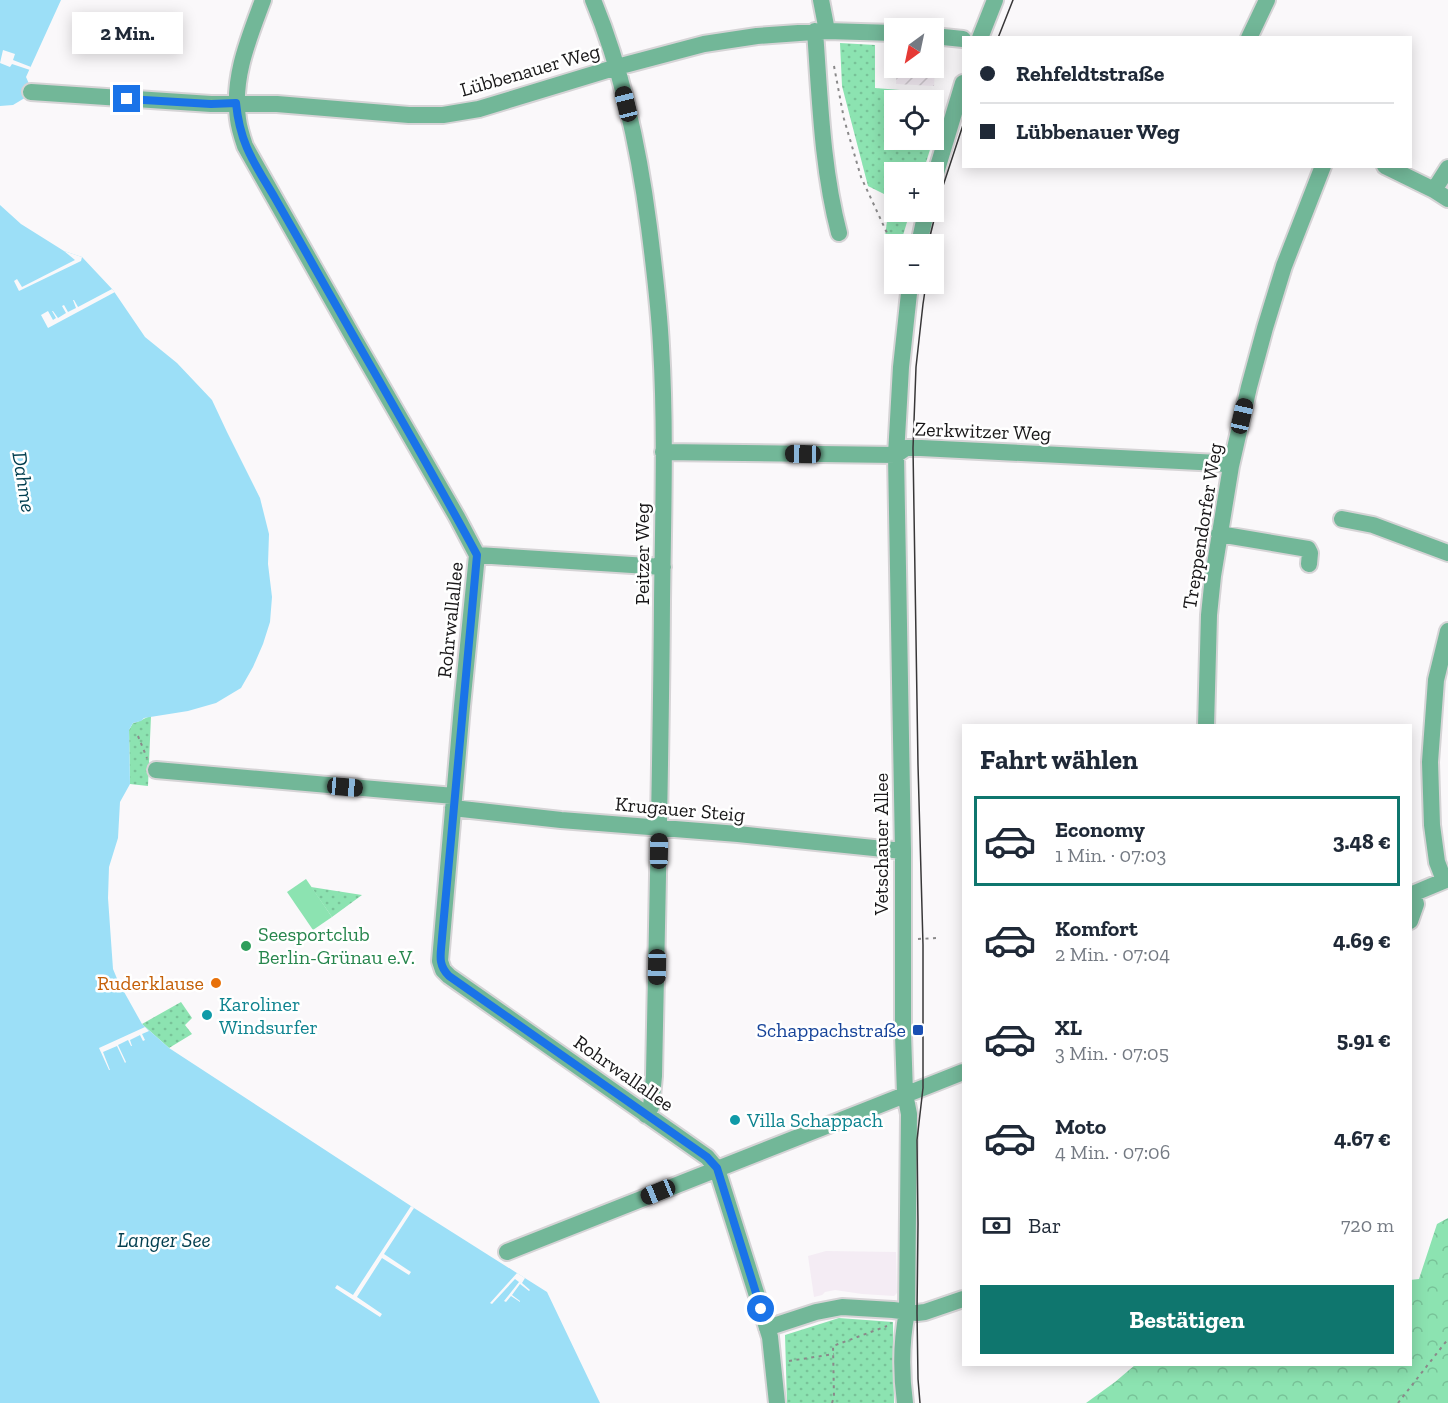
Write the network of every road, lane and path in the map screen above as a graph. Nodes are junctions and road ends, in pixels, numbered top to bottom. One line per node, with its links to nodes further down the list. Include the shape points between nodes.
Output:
1 (263, 0): 16 (street, Rohrwallallee, via 239,72)
2 (593, 0): 13 (street, Peitzer Weg)
3 (820, 0): 6 (street)
4 (995, 0): 8 (street)
5 (1267, 0): 9 (street)
6 (821, 31): 7 (street, Lübbenauer Weg); 13 (street, Lübbenauer Weg, via 704,44); 22 (street, via 825,151)
7 (884, 33)
8 (981, 36)
9 (1250, 36)
10 (944, 37): 11 (street)
11 (962, 39)
12 (832, 57): 23 (path, via 861,177)
13 (617, 67): 16 (street, Lübbenauer Weg, via 479,109 443,115); 25 (street, Peitzer Weg, via 638,159 653,262 661,347)
14 (962, 86): 17 (street)
15 (31, 93): 16 (street, Lübbenauer Weg)
16 (236, 103): 31 (street, Rohrwallallee, via 243,138 255,165)
17 (939, 162)
18 (1322, 168): 27 (street, Treppendorfer Weg, via 1265,328)
19 (1389, 168): 21 (street)
20 (1448, 168): 21 (street)
21 (1441, 195)
22 (839, 233)
23 (887, 234)
24 (909, 294): 26 (street, Vetschauer Allee)
25 (663, 452): 26 (street, Zerkwitzer Weg); 33 (street, Peitzer Weg)
26 (896, 455): 27 (street, Zerkwitzer Weg, via 906,448 921,447); 40 (street, Vetschauer Allee)
27 (1231, 466): 29 (street, Treppendorfer Weg)
28 (1342, 519): 30 (street, via 1373,525)
29 (1219, 534): 32 (street, via 1308,549); 35 (street, Treppendorfer Weg, via 1209,615)
30 (1448, 553)
31 (477, 555): 33 (street); 38 (street, Rohrwallallee)
32 (1309, 564)
33 (663, 567): 39 (street, Peitzer Weg)
34 (1448, 631): 41 (street, via 1436,680 1430,760 1432,825 1437,862)
35 (1206, 724)
36 (138, 736): 37 (path)
37 (156, 770): 38 (street, Krugauer Steig)
38 (454, 802): 39 (street, Krugauer Steig, via 561,820); 49 (street, Rohrwallallee, via 442,970)
39 (660, 828): 40 (street, Krugauer Steig); 49 (street, Peitzer Weg, via 654,1076 651,1107)
40 (903, 851): 45 (street, Vetschauer Allee)
41 (1446, 880): 42 (street)
42 (1412, 895)
43 (1412, 897): 44 (street, via 1416,904)
44 (1412, 915)
45 (903, 938): 46 (path); 48 (street, Vetschauer Allee)
46 (938, 938)
47 (962, 1072): 48 (street)
48 (905, 1094): 50 (street); 53 (street, Vetschauer Allee, via 909,1114)
49 (646, 1114): 50 (street, Rohrwallallee)
50 (717, 1168): 51 (street); 54 (street)
51 (507, 1252)
52 (962, 1299): 53 (street, via 925,1312)
53 (907, 1312): 54 (street, via 842,1307); 56 (path, via 890,1325 834,1346); 60 (street, Vetschauer Allee, via 903,1335)
54 (767, 1329): 57 (street)
55 (1448, 1339): 61 (path)
56 (834, 1354): 57 (path); 59 (path)
57 (773, 1363): 58 (street)
58 (777, 1403)
59 (832, 1403)
60 (904, 1403)
61 (1398, 1403)

